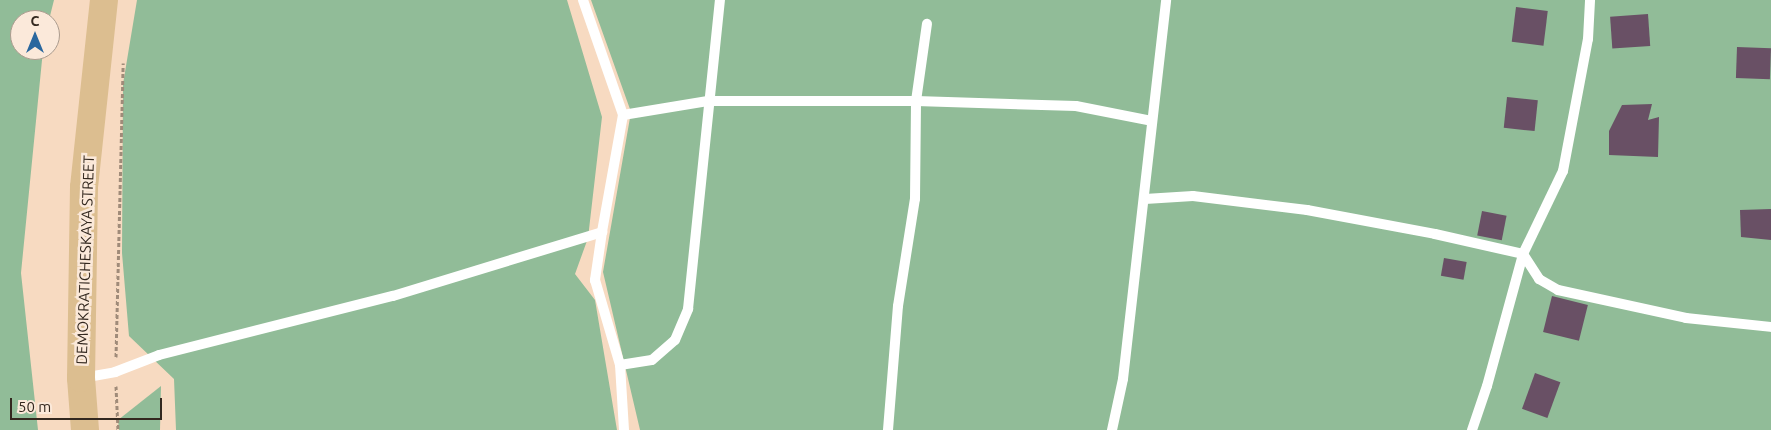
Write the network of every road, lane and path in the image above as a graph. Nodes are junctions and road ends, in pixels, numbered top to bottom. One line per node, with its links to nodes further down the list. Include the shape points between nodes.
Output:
1 (104, 0): 18 (main road, DEMOKRATICHESKAYA STREET, via 84,187)
2 (583, 0): 10 (lane)
3 (720, 0): 8 (lane)
4 (1166, 0): 11 (lane)
5 (1590, 0): 14 (lane, via 1588,39 1563,170)
6 (927, 24): 9 (lane)
7 (123, 56): 17 (path)
8 (708, 101): 9 (lane); 10 (lane); 16 (lane, via 688,309 675,340 652,360)
9 (916, 101): 11 (lane, via 1076,106); 22 (lane, via 914,200 898,306)
10 (623, 115): 13 (lane)
11 (1152, 122): 12 (lane)
12 (1145, 200): 14 (lane, via 1193,196 1307,210); 23 (lane, via 1123,379)
13 (602, 232): 16 (lane, via 595,280); 17 (lane, via 393,296 158,355)
14 (1522, 254): 15 (lane, via 1540,279 1558,290 1686,318); 24 (lane)
15 (1771, 327)
16 (620, 365): 21 (lane)
17 (116, 372): 18 (lane); 20 (path)
18 (81, 378): 19 (main road, DEMOKRATICHESKAYA STREET)
19 (85, 430)
20 (118, 430)
21 (624, 430)
22 (888, 430)
23 (1112, 430)
24 (1472, 430)

